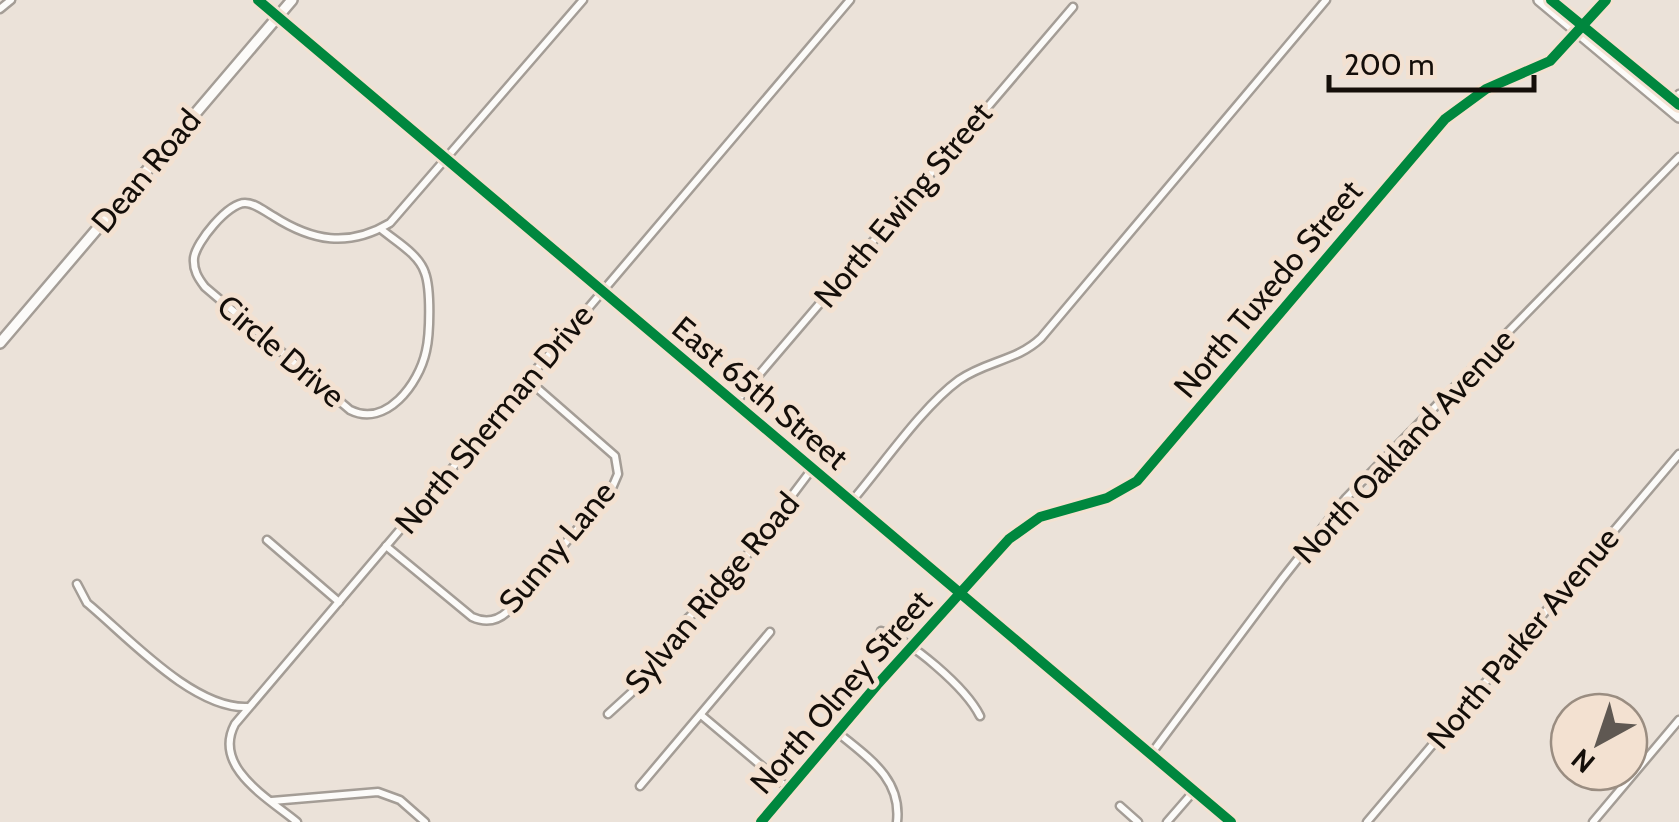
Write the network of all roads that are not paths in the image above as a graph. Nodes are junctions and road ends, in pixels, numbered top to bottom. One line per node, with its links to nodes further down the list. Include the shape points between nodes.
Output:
1 (11, 0): 10 (street)
2 (258, 0): 11 (street, East 65th Street)
3 (292, 0): 11 (street, Dean Road)
4 (583, 0): 17 (street)
5 (850, 0): 19 (street, North Sherman Drive)
6 (1326, 0): 25 (street, via 1041,338 950,387)
7 (1539, 0): 12 (street)
8 (1606, 0): 12 (street, North Tuxedo Street)
9 (1073, 7): 22 (street, North Ewing Street)
10 (0, 9)
11 (277, 16): 17 (street, East 65th Street); 20 (street, Dean Road)
12 (1578, 32): 14 (street); 29 (street, North Tuxedo Street, via 1550,61 1486,89 1445,119 1137,481 1113,496 1024,526)
13 (1679, 94): 14 (street)
14 (1668, 108): 15 (street)
15 (1679, 117)
16 (1679, 157): 40 (street, North Oakland Avenue, via 1346,498)
17 (447, 160): 18 (street); 19 (street, East 65th Street)
18 (381, 228): 18 (street, Circle Drive, via 425,272 428,337 412,383 388,409 370,416 350,410 197,277 198,246 236,204 252,204 324,240)
19 (603, 290): 21 (street, North Sherman Drive); 22 (street, East 65th Street)
20 (0, 343)
21 (528, 380): 27 (street, North Sherman Drive); 27 (street, Sunny Lane, via 609,448 618,468 614,485 554,557 505,614 484,621)
22 (734, 404): 24 (street, East 65th Street)
23 (1679, 454): 53 (street, North Parker Avenue)
24 (812, 470): 25 (street, East 65th Street); 35 (street, Sylvan Ridge Road, via 727,582 685,621)
25 (851, 502): 29 (street, East 65th Street)
26 (267, 540): 30 (street)
27 (386, 546): 30 (street, North Sherman Drive)
28 (77, 584): 34 (street, via 87,602 191,690 220,704)
29 (960, 594): 33 (street, North Olney Street); 40 (street, East 65th Street)
30 (339, 602): 34 (street, North Sherman Drive)
31 (881, 631): 33 (street)
32 (770, 632): 36 (street)
33 (911, 648): 37 (street, via 967,695); 39 (street, North Olney Street)
34 (249, 707): 44 (street, North Sherman Drive, via 232,730 229,752 239,772)
35 (608, 714)
36 (701, 715): 41 (street); 42 (street)
37 (980, 716)
38 (1679, 720): 54 (street)
39 (837, 732): 42 (street, North Olney Street); 49 (street, via 887,776 897,797)
40 (1150, 754): 43 (street, East 65th Street)
41 (640, 786)
42 (789, 789): 48 (street, North Olney Street)
43 (1194, 791): 51 (street); 52 (street, East 65th Street)
44 (272, 801): 46 (street); 47 (street, via 378,792 400,800)
45 (1120, 806): 50 (street)
46 (296, 822)
47 (425, 822)
48 (761, 822)
49 (897, 822)
50 (1138, 822)
51 (1167, 822)
52 (1231, 822)
53 (1367, 822)
54 (1593, 822)

